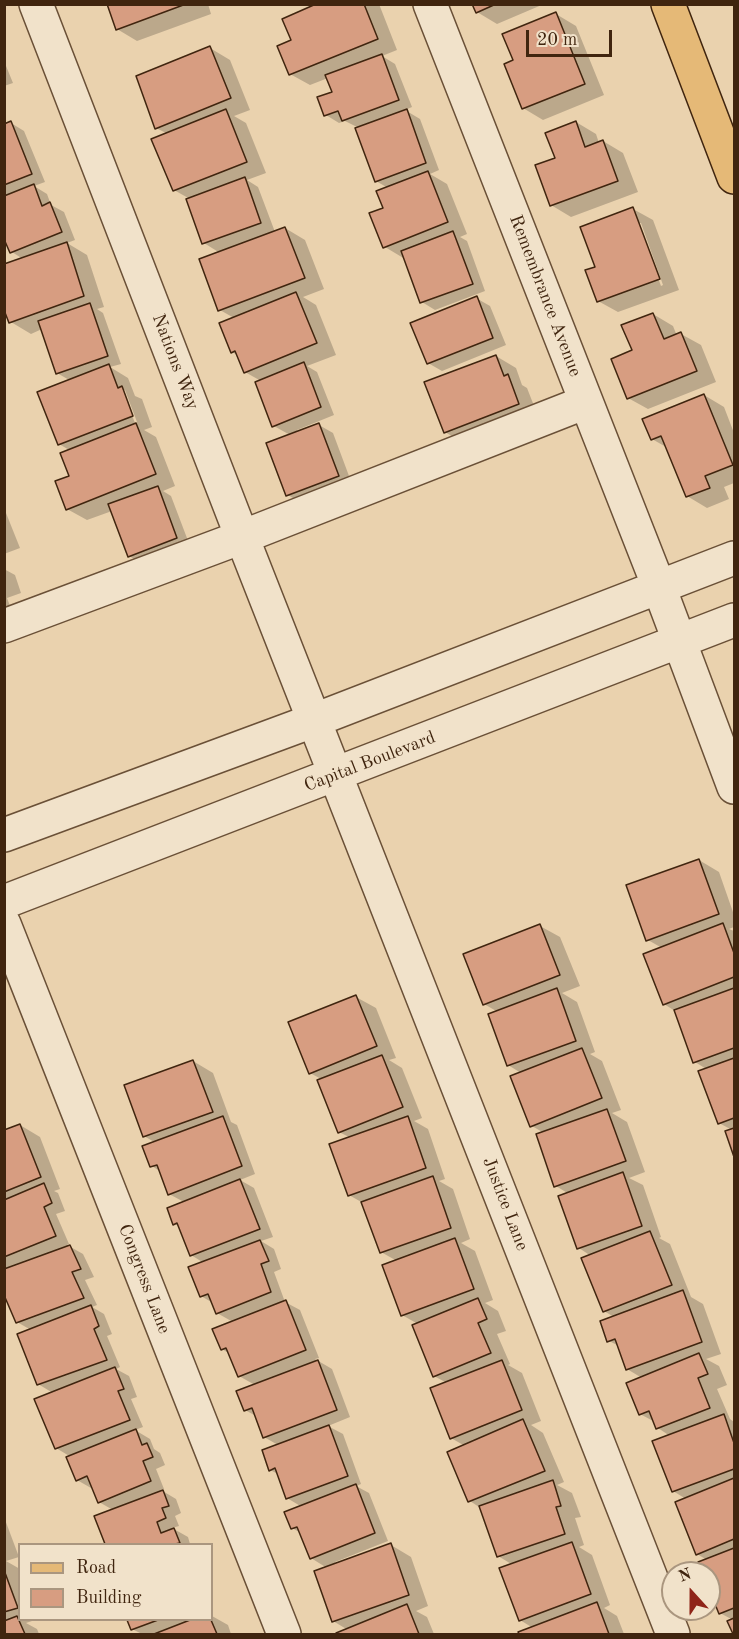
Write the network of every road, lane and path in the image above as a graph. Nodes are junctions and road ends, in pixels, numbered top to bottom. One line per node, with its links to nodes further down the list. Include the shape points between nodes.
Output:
1 (36, 4): 6 (street, Nations Way)
2 (430, 4): 5 (street, Remembrance Avenue)
3 (668, 4): 4 (main road)
4 (735, 177)
5 (586, 402): 6 (street); 8 (street, Remembrance Avenue)
6 (242, 537): 10 (street); 12 (street, Nations Way)
7 (735, 558): 8 (street)
8 (659, 587): 11 (street, Remembrance Avenue); 12 (street)
9 (735, 620): 11 (street, Capital Boulevard)
10 (4, 627)
11 (680, 642): 13 (street, Capital Boulevard); 14 (street, Remembrance Avenue)
12 (315, 720): 13 (street, Justice Lane); 15 (street)
13 (336, 774): 16 (street, Capital Boulevard); 19 (street, Justice Lane)
14 (735, 787)
15 (4, 835)
16 (4, 902)
17 (4, 924): 18 (street, Congress Lane)
18 (284, 1635)
19 (673, 1635)

